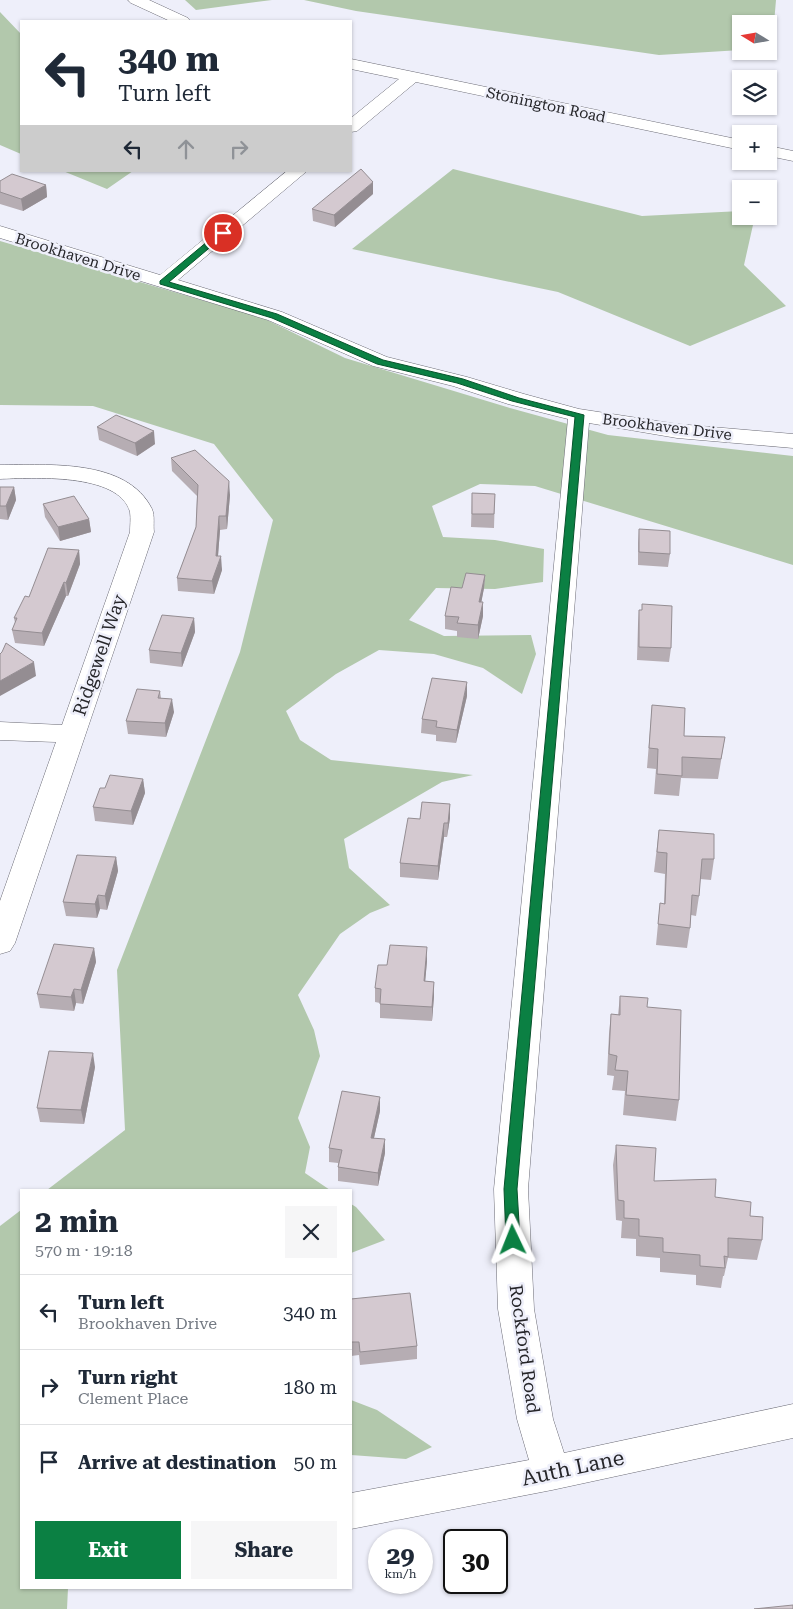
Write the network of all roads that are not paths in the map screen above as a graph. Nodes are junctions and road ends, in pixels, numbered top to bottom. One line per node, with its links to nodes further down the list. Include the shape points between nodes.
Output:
1 (136, 0): 2 (street)
2 (180, 20)
3 (352, 64): 4 (street, Stonington Road)
4 (412, 77): 5 (street); 6 (street, Stonington Road)
5 (352, 126)
6 (732, 143)
7 (777, 153): 8 (street)
8 (793, 156)
9 (297, 172): 11 (street)
10 (0, 232): 11 (street, Brookhaven Drive)
11 (163, 282): 12 (street, Brookhaven Drive, via 274,316 380,362)
12 (579, 415): 13 (street, Brookhaven Drive, via 677,431); 19 (street, Rockford Road, via 511,1189 516,1309 535,1419)
13 (793, 441)
14 (0, 472): 16 (street, Ridgewell Way, via 70,472 95,477 124,491 141,510 142,532)
15 (0, 731): 16 (street)
16 (71, 734): 17 (street, Ridgewell Way)
17 (0, 943)
18 (793, 1421): 19 (street, Auth Lane)
19 (552, 1473): 20 (street, Auth Lane)
20 (352, 1511)

